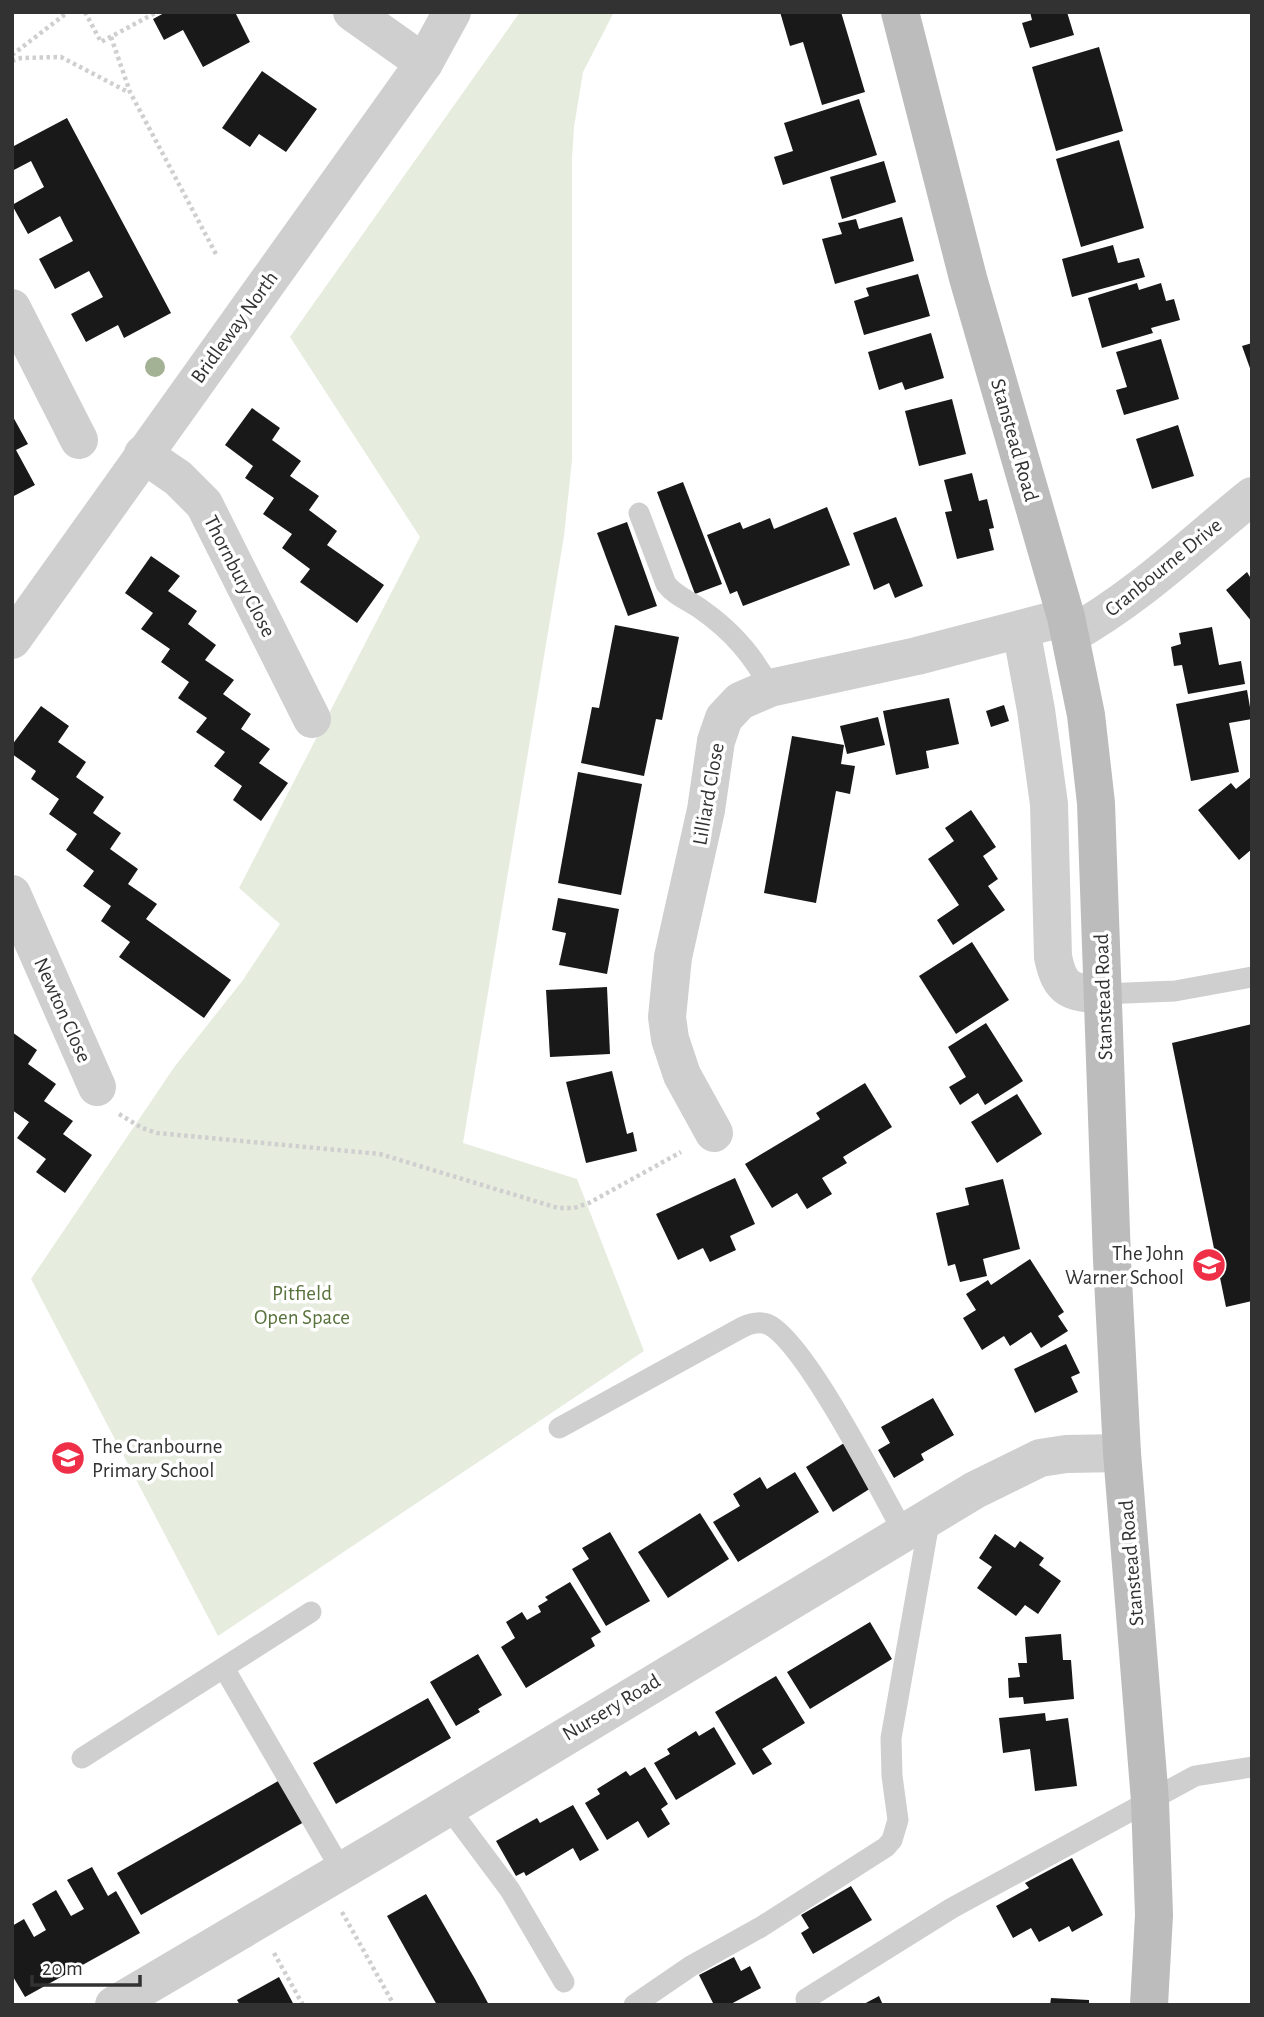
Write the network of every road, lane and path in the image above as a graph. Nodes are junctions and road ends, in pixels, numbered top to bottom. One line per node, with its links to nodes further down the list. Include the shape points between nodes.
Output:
1 (68, 12): 8 (path)
2 (85, 12): 7 (path, via 101,42)
3 (157, 12): 7 (path)
4 (352, 12): 10 (street)
5 (452, 12): 10 (street, Bridleway North)
6 (900, 12): 18 (street, Stanstead Road, via 968,278)
7 (111, 37): 11 (path)
8 (12, 55)
9 (12, 61): 11 (path, via 61,57)
10 (424, 63): 15 (street, Bridleway North)
11 (130, 92): 12 (path)
12 (217, 256)
13 (12, 308): 14 (street)
14 (79, 440)
15 (143, 454): 20 (street, Bridleway North); 22 (street, Thornbury Close, via 178,478 204,504)
16 (1252, 496): 18 (street, Cranbourne Drive, via 1093,623)
17 (639, 513): 21 (lane, via 666,584 734,637 755,660)
18 (1068, 626): 19 (street, Lilliard Close); 25 (street, Stanstead Road, via 1086,715 1096,803)
19 (1021, 629): 21 (street, Lilliard Close); 25 (street, via 1049,804 1053,957 1065,986 1075,993)
20 (12, 640)
21 (770, 688): 27 (street, Lilliard Close, via 740,701 720,729 667,995 674,1057)
22 (313, 719)
23 (12, 894): 26 (street, Newton Close)
24 (1252, 977): 25 (lane, via 1175,991)
25 (1102, 994): 29 (street, Stanstead Road)
26 (97, 1087): 27 (path, via 127,1120 157,1133 380,1154 558,1208 597,1200)
27 (714, 1133)
28 (559, 1428): 30 (lane, via 741,1328 765,1323 785,1338 814,1375)
29 (1122, 1454): 30 (street, Nursery Road, via 1040,1458); 35 (street, Stanstead Road)
30 (917, 1525): 36 (street, Nursery Road); 44 (lane, via 891,1738 898,1820 892,1840)
31 (311, 1612): 32 (lane)
32 (224, 1668): 33 (lane); 37 (lane)
33 (82, 1758)
34 (1252, 1768): 35 (lane, via 1195,1776)
35 (1150, 1801): 40 (lane, via 964,1902); 45 (street, Stanstead Road, via 1154,1915)
36 (448, 1807): 37 (street, Nursery Road); 39 (lane, via 510,1890)
37 (333, 1876): 38 (street, Nursery Road); 43 (path)
38 (256, 1922): 41 (street, Nursery Road); 42 (path)
39 (564, 1982)
40 (806, 1999)
41 (121, 2003)
42 (303, 2005)
43 (394, 2005)
44 (634, 2005)
45 (1149, 2005)

